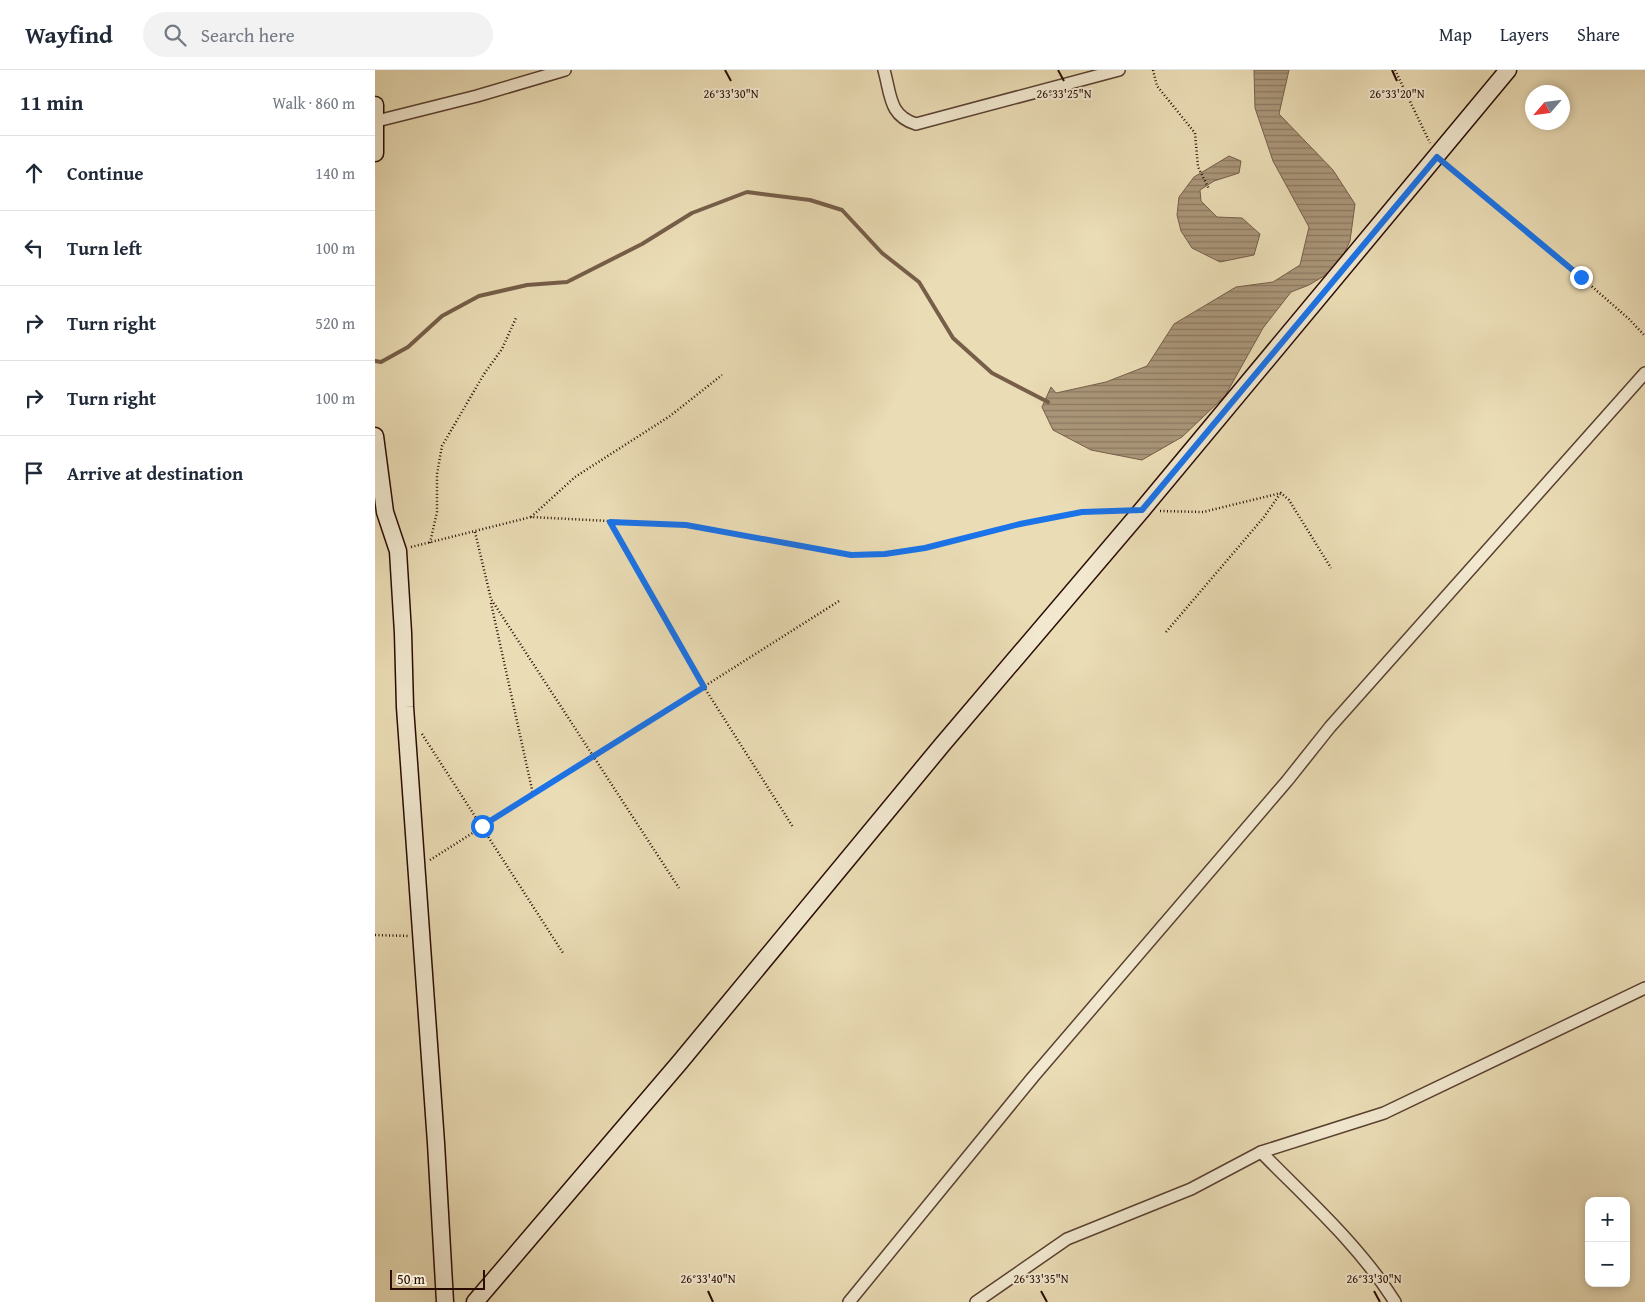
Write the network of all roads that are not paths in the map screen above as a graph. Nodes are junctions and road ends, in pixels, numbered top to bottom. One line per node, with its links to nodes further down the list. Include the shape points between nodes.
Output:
1 (565, 70): 5 (street, via 477,96)
2 (884, 70): 3 (street, via 897,115 917,124)
3 (1119, 70)
4 (1508, 70): 13 (street, via 680,1062)
5 (376, 113): 6 (street)
6 (375, 153)
7 (1645, 373): 14 (street, via 1330,727 1033,1077)
8 (375, 436): 12 (street, via 385,512 398,551 405,707 423,937)
9 (1645, 988): 10 (street, via 1384,1113)
10 (1261, 1152): 11 (street, via 1347,1240); 15 (street, via 1191,1189 1067,1239)
11 (1392, 1301)
12 (445, 1302)
13 (475, 1302)
14 (849, 1302)
15 (976, 1302)

